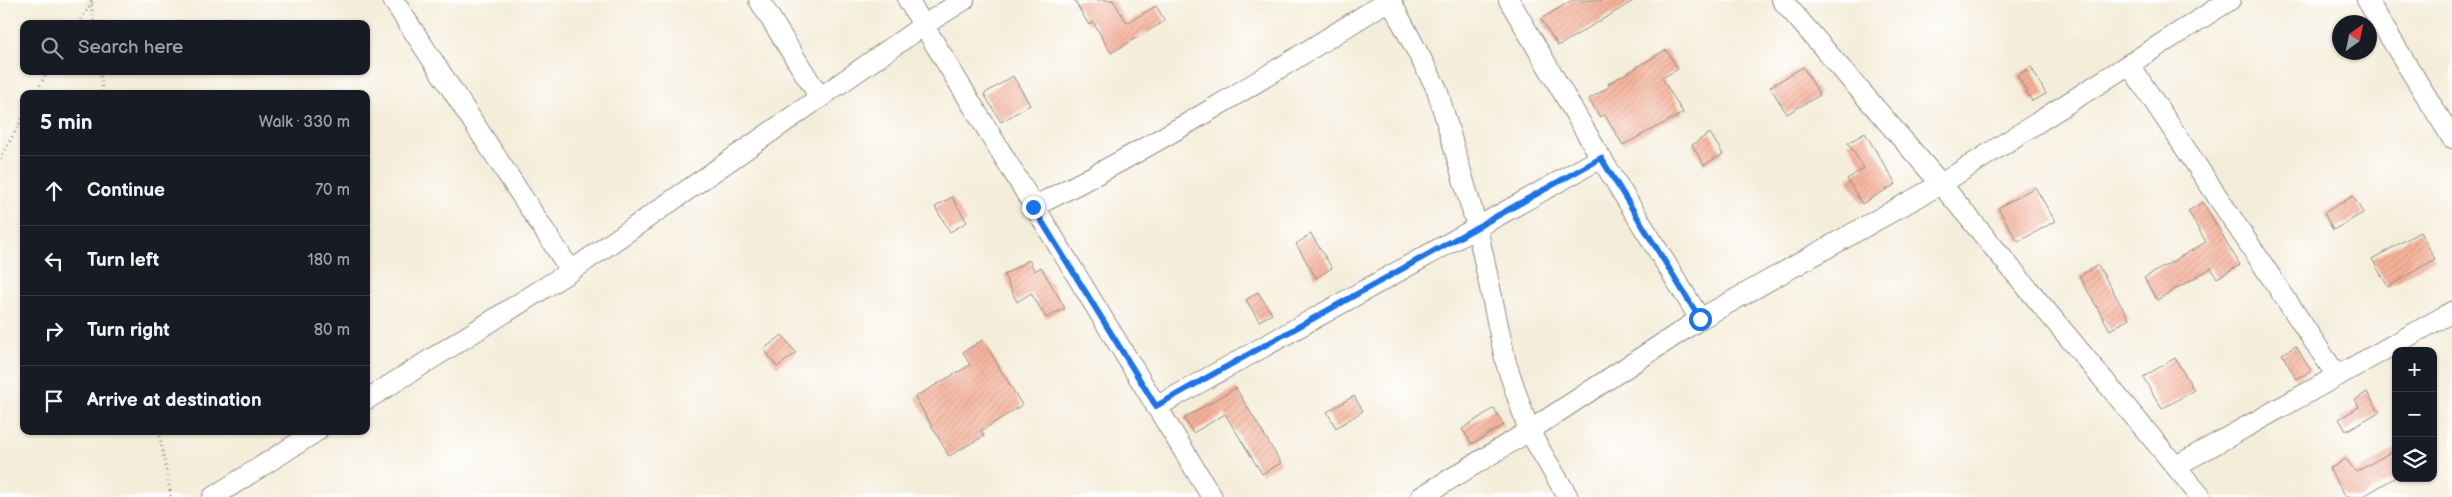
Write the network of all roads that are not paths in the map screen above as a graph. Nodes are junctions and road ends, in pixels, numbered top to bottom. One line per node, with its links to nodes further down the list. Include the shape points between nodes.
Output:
1 (394, 0): 18 (street)
2 (759, 0): 12 (street)
3 (908, 0): 10 (street)
4 (964, 0): 10 (street)
5 (1390, 0): 16 (street, via 1098,174); 17 (street, via 1437,89)
6 (1509, 0): 14 (street)
7 (1782, 0): 15 (street)
8 (2230, 0): 11 (street)
9 (2367, 0): 13 (street)
10 (924, 24): 12 (street); 16 (street)
11 (2129, 64): 15 (street); 21 (street)
12 (820, 98): 18 (street)
13 (2452, 138)
14 (1601, 158): 17 (street); 20 (street)
15 (1941, 184): 20 (street); 26 (street)
16 (1033, 207): 23 (street)
17 (1477, 227): 23 (street); 24 (street, via 1506,363)
18 (571, 271): 22 (street)
19 (2452, 312): 21 (street)
20 (1700, 319): 24 (street)
21 (2337, 376): 26 (street)
22 (370, 397)
23 (1156, 406): 28 (street)
24 (1529, 431): 29 (street); 30 (street)
25 (311, 435): 27 (street)
26 (2176, 466): 31 (street)
27 (213, 497)
28 (1212, 497)
29 (1420, 497)
30 (1568, 497)
31 (2202, 497)

